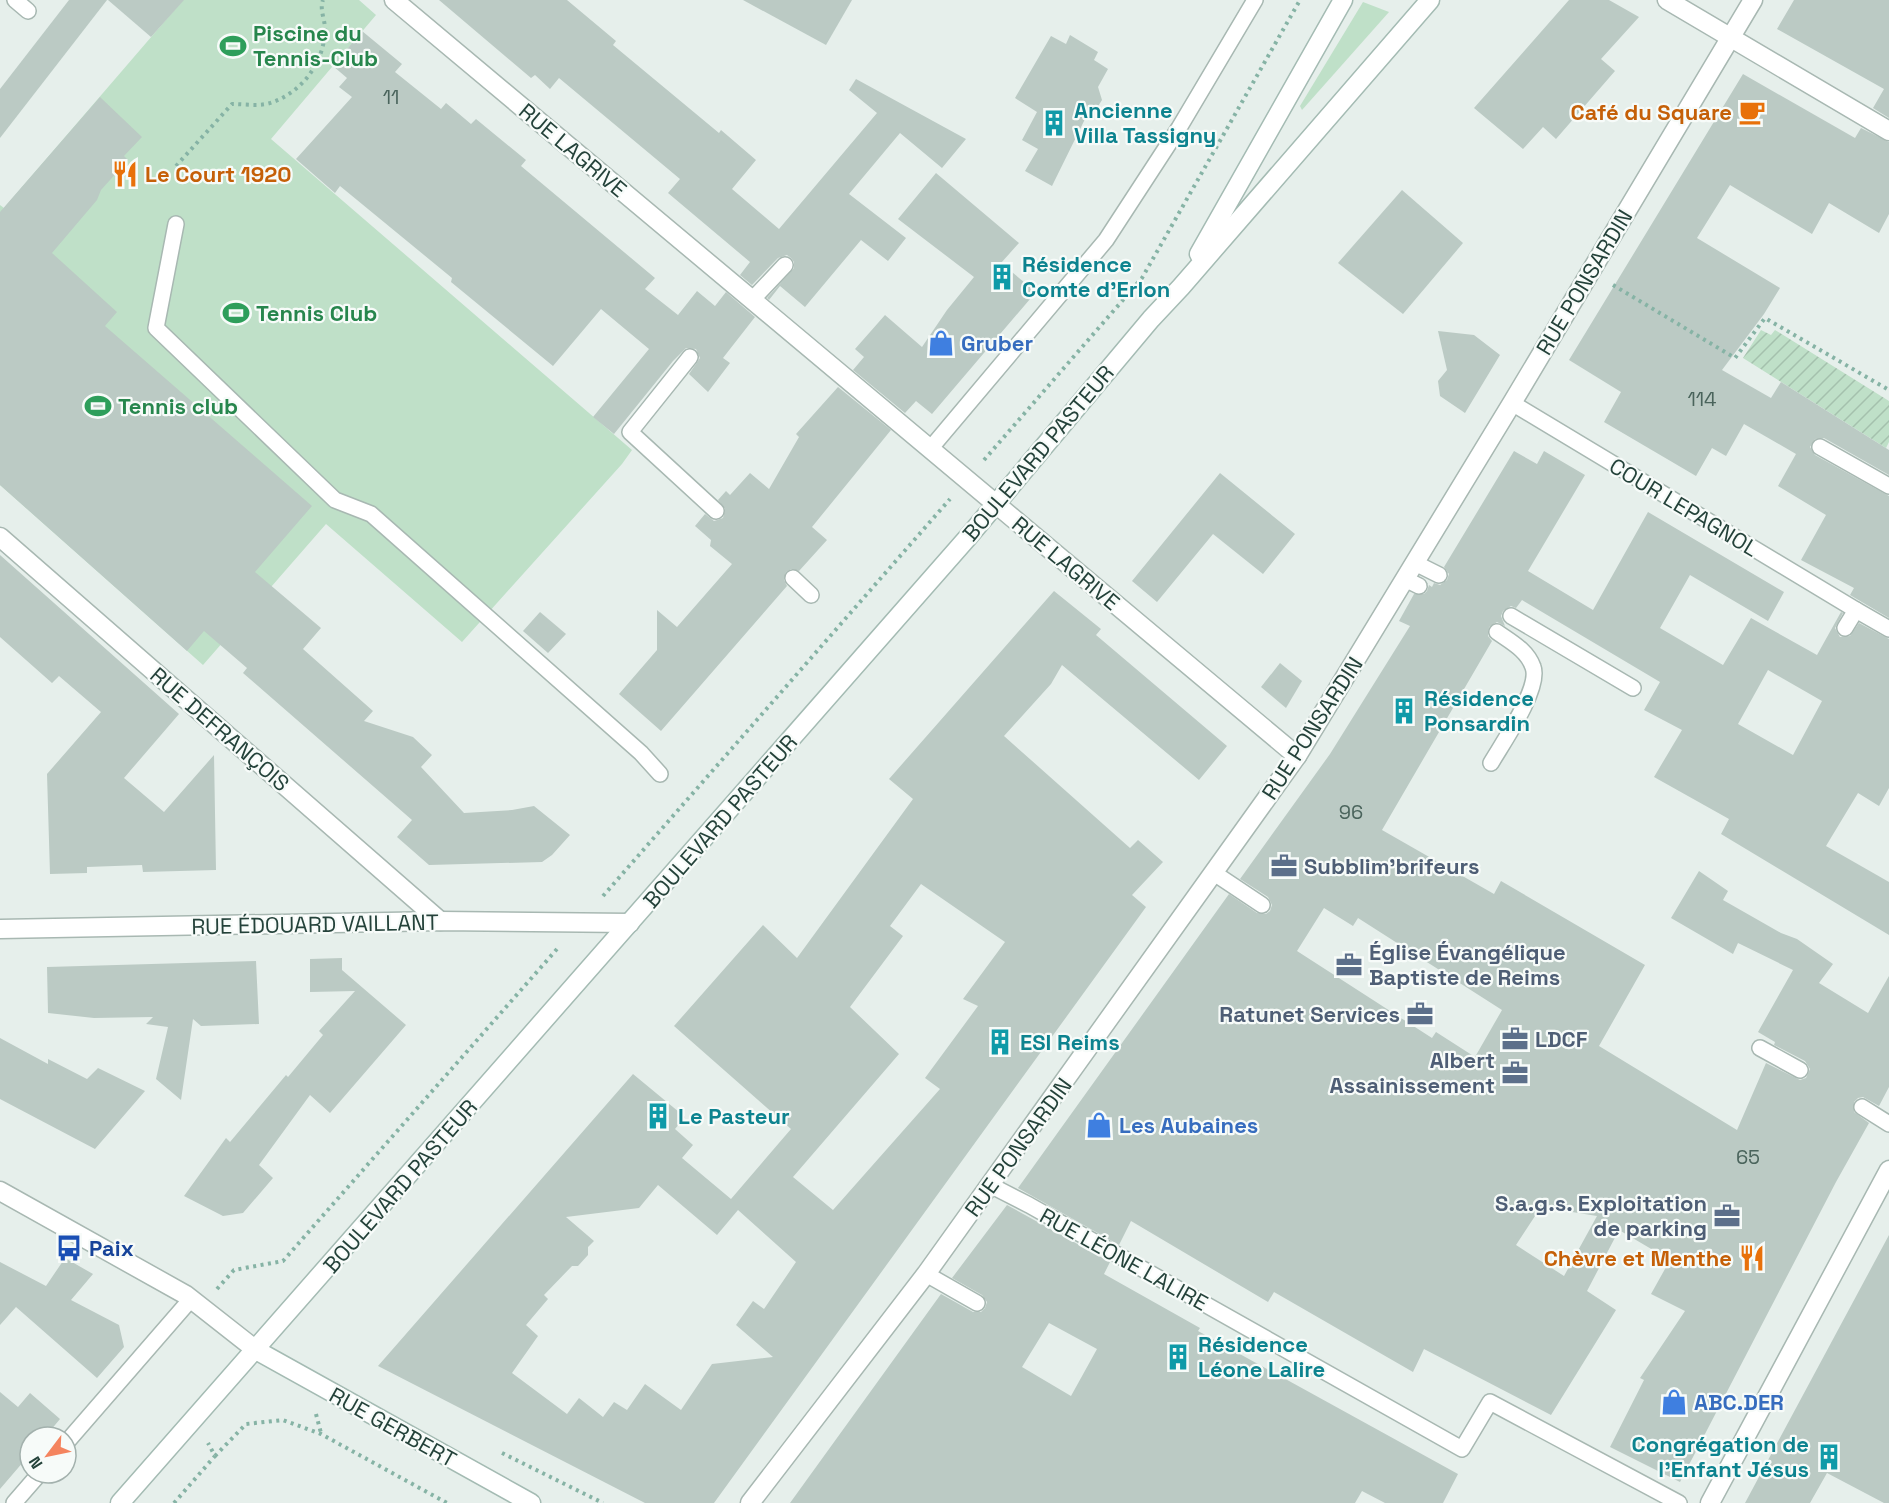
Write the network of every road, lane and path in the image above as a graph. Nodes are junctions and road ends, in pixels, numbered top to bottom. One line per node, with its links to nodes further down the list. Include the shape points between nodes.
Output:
1 (15, 0): 10 (lane)
2 (323, 0): 13 (path, via 323,50 312,72 294,91 272,103 232,104)
3 (393, 0): 18 (street, RUE LAGRIVE)
4 (1255, 0): 23 (lane, via 1106,240)
5 (1300, 0): 24 (path, via 1143,278)
6 (1343, 0): 17 (street, BOULEVARD PASTEUR)
7 (1430, 0): 17 (street, BOULEVARD PASTEUR)
8 (1667, 0): 11 (street)
9 (1753, 0): 11 (street, RUE PONSARDIN)
10 (28, 11)
11 (1731, 38): 12 (street); 21 (street, RUE PONSARDIN)
12 (1889, 132)
13 (176, 166)
14 (176, 224): 41 (lane, via 156,328 335,500 371,514)
15 (785, 265): 18 (lane)
16 (1611, 284): 20 (path, via 1735,358 1765,318)
17 (1181, 287): 26 (street, BOULEVARD PASTEUR)
18 (752, 300): 23 (street, RUE LAGRIVE)
19 (690, 357): 27 (lane, via 630,432)
20 (1889, 390)
21 (1512, 403): 29 (street, RUE PONSARDIN); 33 (lane, COUR LEPAGNOL)
22 (1820, 447): 25 (lane)
23 (930, 449): 24 (street, RUE LAGRIVE)
24 (966, 480): 26 (street, RUE LAGRIVE); 45 (path)
25 (1889, 486)
26 (996, 505): 39 (street, RUE LAGRIVE); 46 (street, BOULEVARD PASTEUR)
27 (716, 511)
28 (0, 537): 44 (street, RUE DEFRANÇOIS)
29 (1415, 563): 30 (lane); 39 (street, RUE PONSARDIN, via 1412,583)
30 (1439, 575)
31 (793, 578): 32 (lane)
32 (811, 595)
33 (1856, 610): 35 (lane); 36 (lane, COUR LEPAGNOL)
34 (1511, 616): 38 (lane)
35 (1845, 628)
36 (1889, 628)
37 (1497, 632): 40 (lane, via 1522,649 1534,669 1532,693)
38 (1633, 688)
39 (1297, 756): 42 (street, RUE PONSARDIN)
40 (1491, 763)
41 (660, 774)
42 (1214, 873): 43 (lane); 53 (street, RUE PONSARDIN)
43 (1262, 905)
44 (440, 921): 45 (street, RUE ÉDOUARD VAILLANT); 47 (street, RUE ÉDOUARD VAILLANT)
45 (580, 923): 46 (street, RUE ÉDOUARD VAILLANT); 56 (path, via 283,1261 234,1270)
46 (630, 924): 58 (street, BOULEVARD PASTEUR)
47 (0, 929)
48 (1760, 1048): 49 (lane)
49 (1800, 1070)
50 (1862, 1107): 51 (lane)
51 (1889, 1124)
52 (1889, 1170): 70 (street)
53 (990, 1185): 55 (street, RUE PONSARDIN); 69 (lane, RUE LÉONE LALIRE, via 1462,1449 1490,1402)
54 (0, 1191): 56 (street, RUE GERBERT)
55 (926, 1274): 57 (lane); 68 (street, RUE PONSARDIN)
56 (196, 1303): 58 (street, RUE GERBERT); 60 (lane)
57 (977, 1303)
58 (256, 1350): 59 (street, BOULEVARD PASTEUR); 67 (street, RUE GERBERT)
59 (195, 1419): 61 (path); 64 (street, BOULEVARD PASTEUR)
60 (78, 1430)
61 (215, 1456): 65 (path); 66 (path, via 246,1424 283,1420 321,1434)
62 (30, 1485): 63 (lane)
63 (14, 1503)
64 (120, 1503)
65 (174, 1503)
66 (447, 1503)
67 (531, 1503)
68 (750, 1503)
69 (1679, 1503)
70 (1710, 1503)

